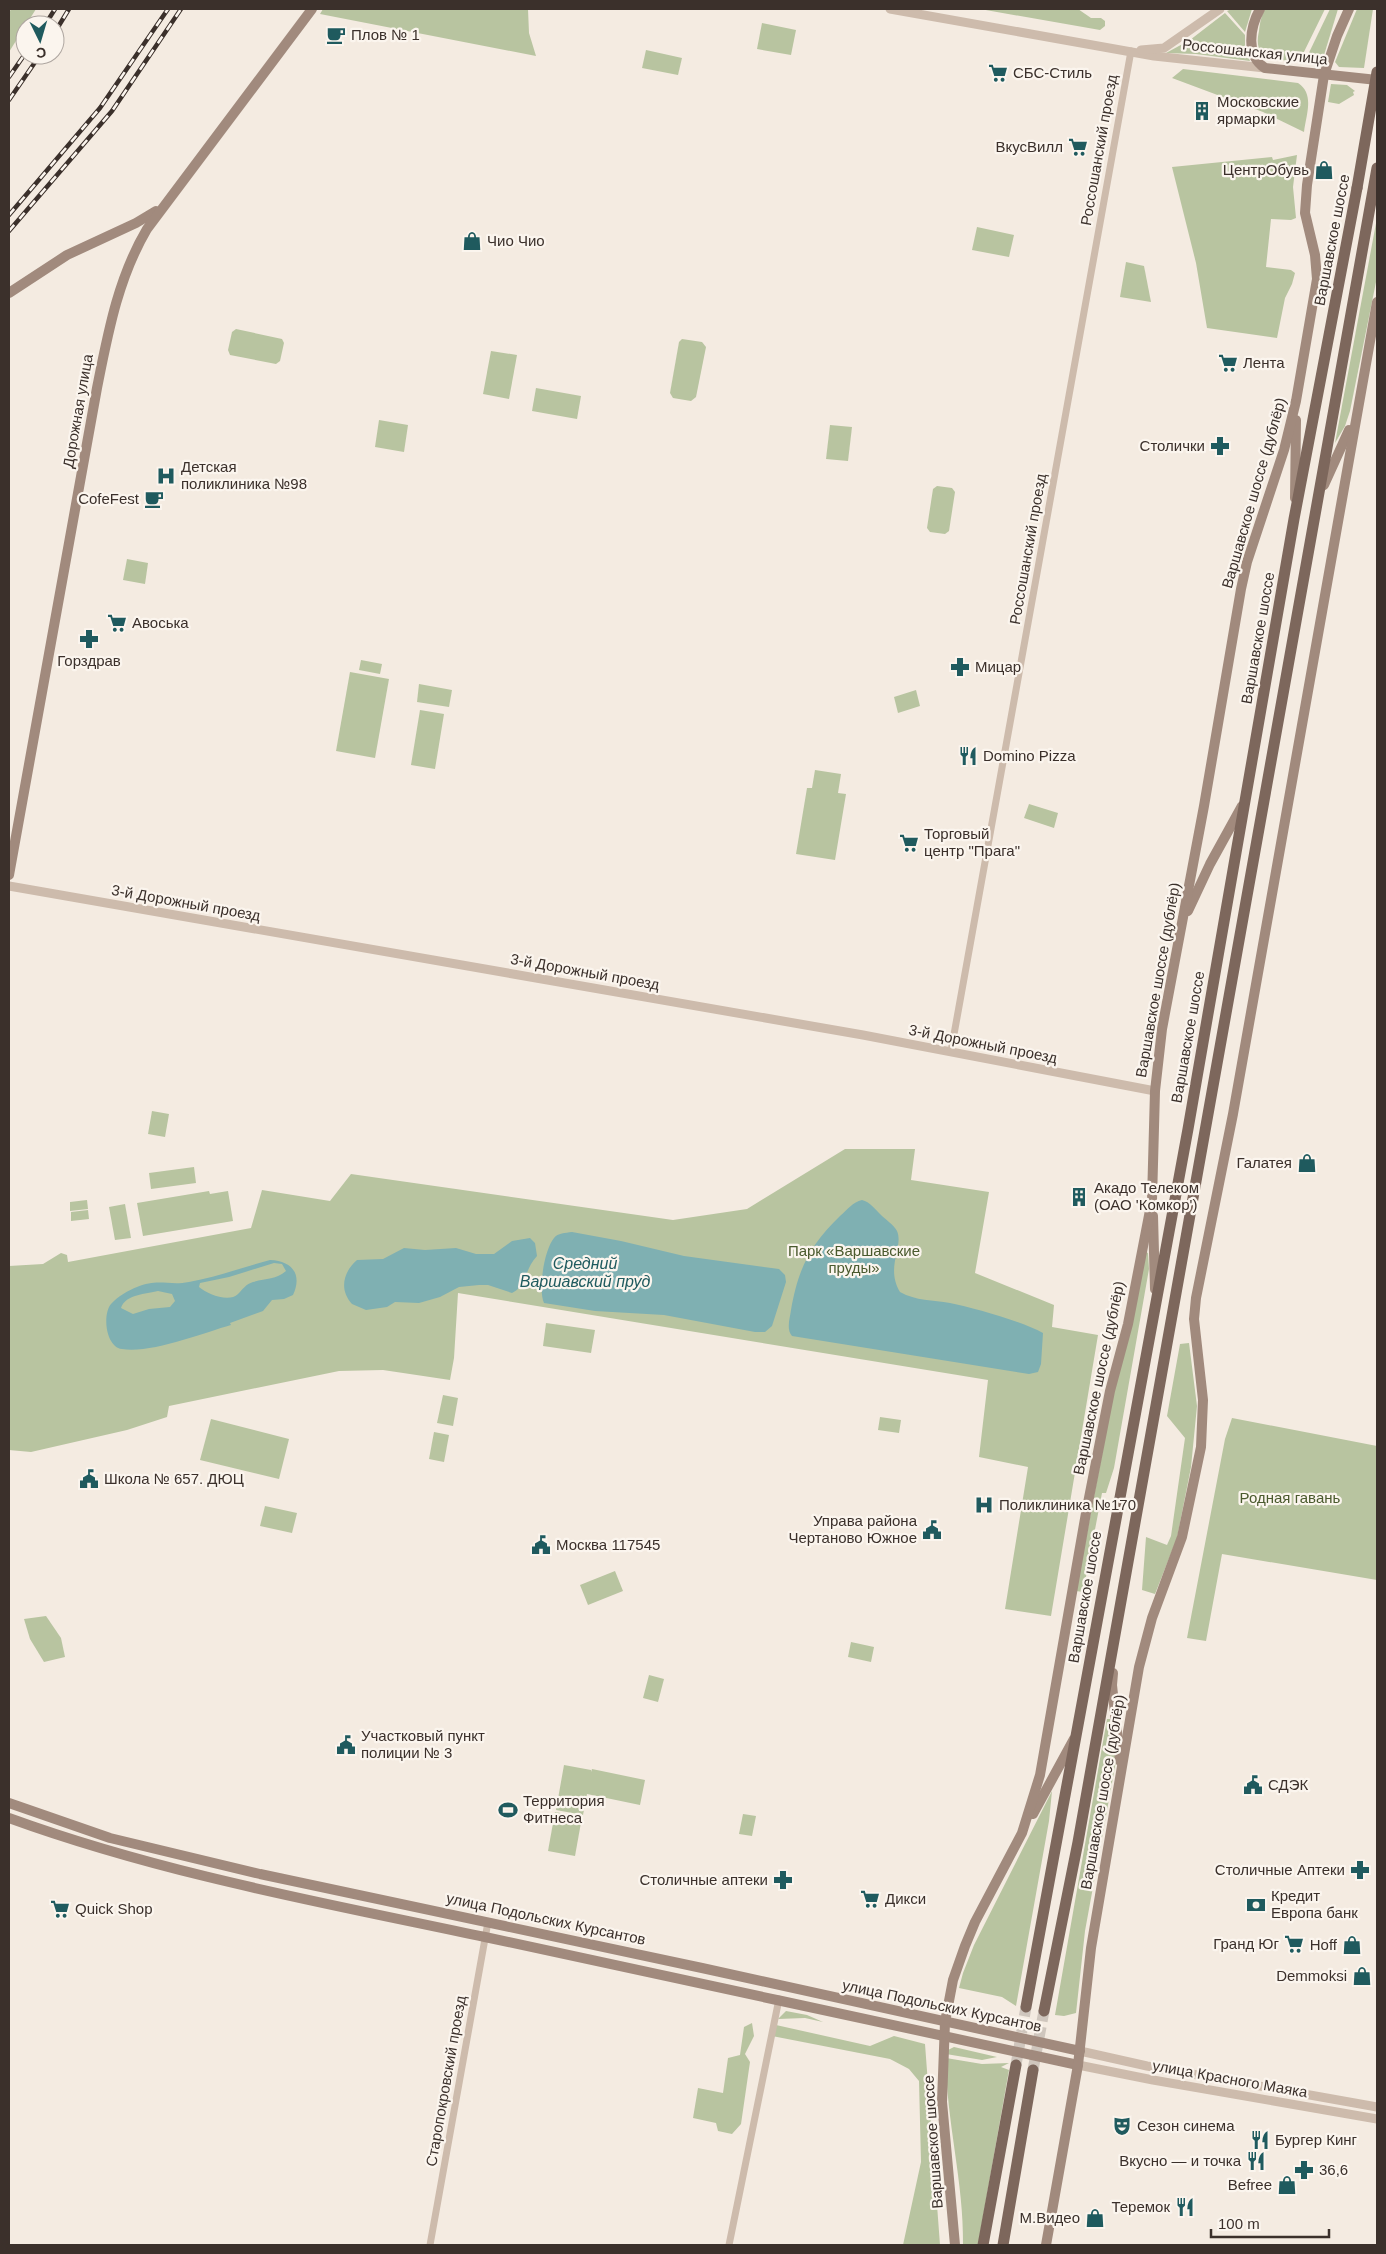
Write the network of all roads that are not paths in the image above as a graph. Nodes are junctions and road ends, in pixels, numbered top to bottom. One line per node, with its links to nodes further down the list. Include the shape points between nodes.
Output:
1 (312, 9): 12 (main road, Дорожная улица)
2 (890, 9): 6 (street, Россошанская улица)
3 (1220, 9): 6 (street, Россошанская улица, via 1164,48)
4 (1260, 9): 7 (main road, via 1251,42 1256,60)
5 (1349, 9): 9 (main road, Варшавское шоссе (дублёр))
6 (1130, 51): 7 (street, Россошанская улица); 26 (street, Россошанский проезд)
7 (1265, 68): 9 (main road, Россошанская улица)
8 (1377, 72): 21 (main road, Варшавское шоссе, bridge)
9 (1324, 75): 10 (main road, Россошанская улица); 18 (main road, Варшавское шоссе (дублёр), via 1305,205 1316,255 1316,288)
10 (1377, 80)
11 (1377, 168): 20 (main road, Варшавское шоссе)
12 (165, 204): 13 (main road, Дорожная улица); 14 (main road, via 150,216)
13 (147, 229): 14 (main road, via 135,227); 15 (main road, Дорожная улица)
14 (119, 231): 15 (main road, via 129,232 135,237); 16 (main road, via 61,258)
15 (136, 246): 23 (main road, Дорожная улица, via 110,323)
16 (9, 293)
17 (1377, 302): 19 (main road, Варшавское шоссе (дублёр))
18 (1296, 402): 21 (main road); 25 (main road, Варшавское шоссе (дублёр), via 1241,589)
19 (1358, 408): 20 (main road); 32 (main road, Варшавское шоссе (дублёр), via 1233,1114 1196,1298 1194,1319 1203,1400 1201,1447 1182,1537 1152,1618 1139,1667)
20 (1320, 493): 30 (main road, Варшавское шоссе)
21 (1294, 519): 22 (main road, Варшавское шоссе)
22 (1244, 802): 25 (main road); 29 (main road, Варшавское шоссе)
23 (9, 875)
24 (9, 886): 26 (street, 3-й Дорожный проезд)
25 (1182, 925): 27 (main road, Варшавское шоссе (дублёр), via 1162,1029)
26 (951, 1051): 27 (street, 3-й Дорожный проезд)
27 (1155, 1091): 28 (main road, Варшавское шоссе (дублёр))
28 (1152, 1200): 29 (main road); 35 (main road, Варшавское шоссе (дублёр), via 1086,1513 1040,1775)
29 (1156, 1294): 31 (main road, Варшавское шоссе)
30 (1116, 1622): 32 (main road, via 1112,1685); 44 (main road, Варшавское шоссе, via 1078,1842)
31 (1074, 1738): 35 (main road); 43 (main road, Варшавское шоссе)
32 (1121, 1782): 47 (main road, Варшавское шоссе (дублёр), via 1091,1948)
33 (9, 1803): 36 (main road, улица Подольских Курсантов, via 110,1838 260,1874)
34 (9, 1818): 37 (main road, улица Подольских Курсантов, via 148,1862)
35 (1022, 1833): 45 (main road, Варшавское шоссе (дублёр), via 965,1946 953,1980)
36 (488, 1922): 37 (street, Старопокровский проезд); 38 (main road, улица Подольских Курсантов)
37 (486, 1937): 40 (main road, улица Подольских Курсантов); 53 (street, Старопокровский проезд)
38 (720, 1972): 39 (main road, улица Подольских Курсантов); 40 (street, via 725,1980)
39 (758, 1980): 41 (street, via 749,1986 750,1992); 45 (main road, улица Подольских Курсантов)
40 (716, 1986): 41 (main road, улица Подольских Курсантов)
41 (755, 1994): 42 (main road, улица Подольских Курсантов)
42 (780, 1999): 46 (main road, улица Подольских Курсантов); 54 (street)
43 (1026, 2007)
44 (1044, 2011)
45 (944, 2022): 46 (main road, Варшавское шоссе (дублёр)); 47 (main road, улица Подольских Курсантов)
46 (943, 2037): 49 (main road, улица Подольских Курсантов); 55 (main road, Варшавское шоссе, via 942,2102)
47 (1080, 2051): 49 (main road); 51 (street, улица Красного Маяка, via 1147,2066)
48 (1016, 2065): 56 (main road)
49 (1078, 2065): 52 (street, улица Красного Маяка); 58 (main road)
50 (1033, 2070): 57 (main road)
51 (1377, 2106)
52 (1377, 2119)
53 (430, 2245)
54 (729, 2245)
55 (955, 2245)
56 (983, 2245)
57 (1003, 2245)
58 (1046, 2245)

